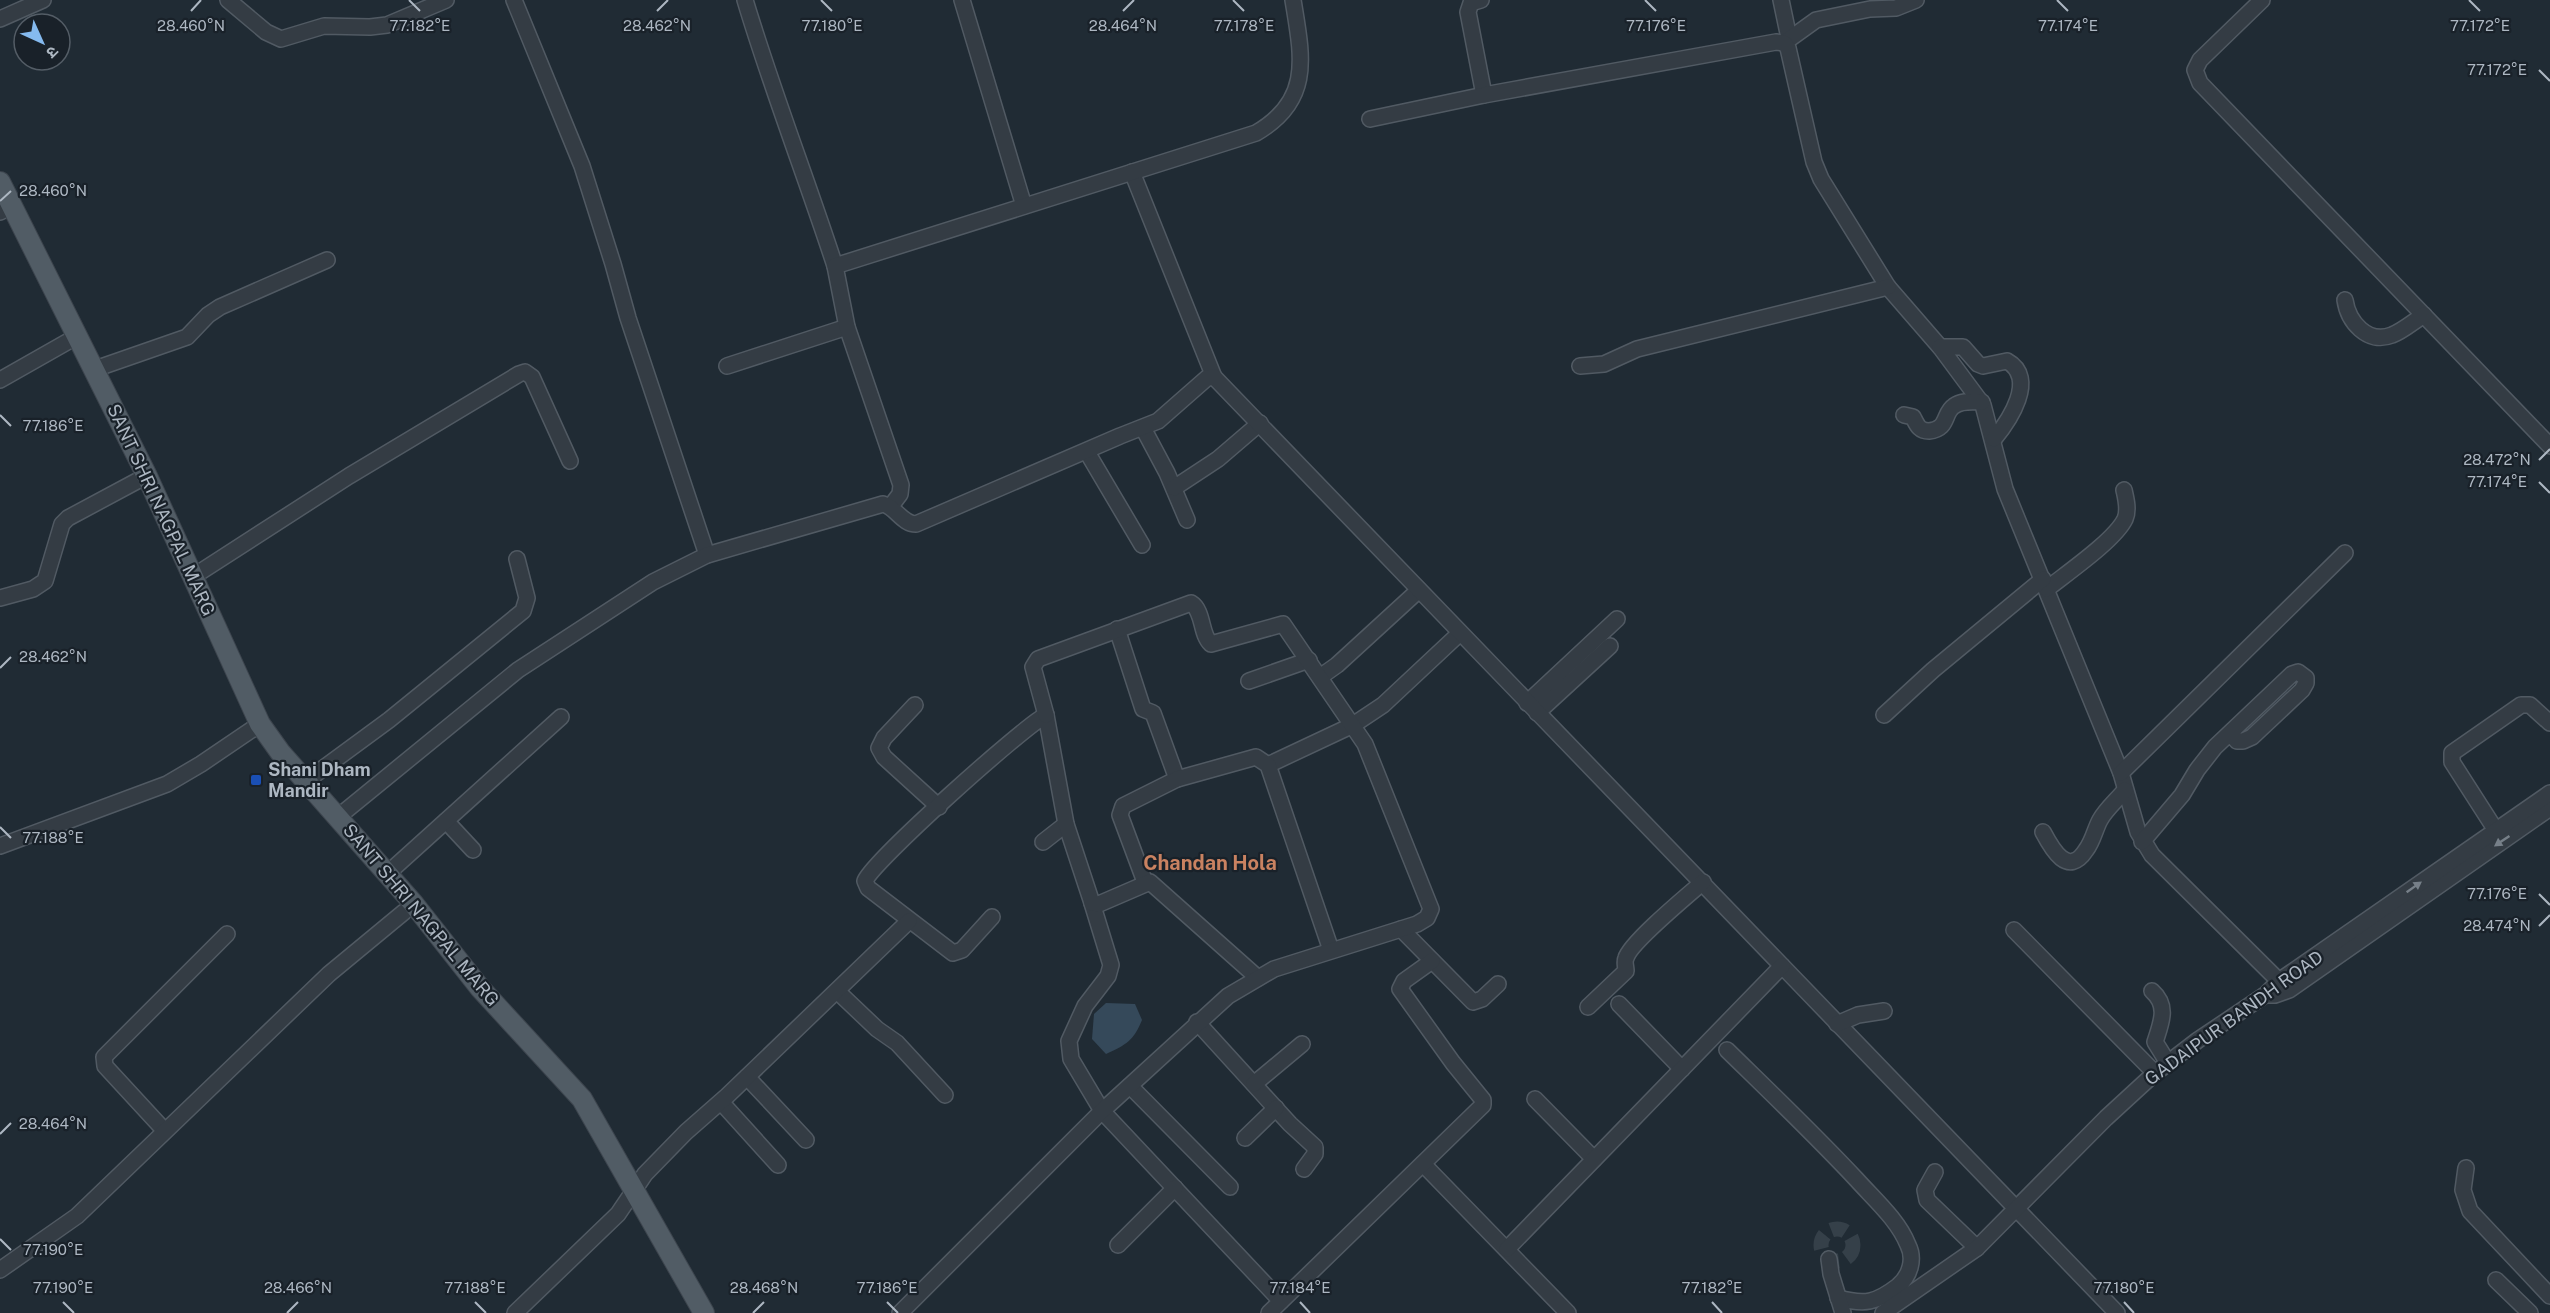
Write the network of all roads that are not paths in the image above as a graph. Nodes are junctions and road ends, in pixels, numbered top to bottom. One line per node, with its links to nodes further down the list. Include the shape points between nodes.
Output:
1 (43, 0): 12 (street)
2 (228, 0): 3 (street, via 266,32 281,39 324,26 387,25)
3 (446, 0)
4 (514, 0): 48 (street, via 582,166)
5 (745, 0): 21 (street)
6 (962, 0): 18 (street)
7 (1293, 0): 16 (street, via 1301,71 1286,109 1256,133)
8 (1481, 0): 14 (street, via 1471,3 1468,12)
9 (1781, 0): 13 (street)
10 (1916, 0): 13 (street, via 1896,8 1816,20)
11 (2262, 0): 24 (street, via 2200,60 2195,70 2200,82)
12 (0, 19)
13 (1787, 40): 14 (street); 22 (street, via 1817,171)
14 (1484, 95): 15 (street)
15 (1370, 119)
16 (1132, 172): 18 (street); 31 (street)
17 (0, 182): 30 (main road, SANT SHRI NAGPAL MARG)
18 (1024, 206): 21 (street)
19 (1, 210): 26 (main road, SANT SHRI NAGPAL MARG)
20 (327, 260): 30 (street, via 220,306 187,337)
21 (835, 266): 25 (street)
22 (1888, 288): 27 (street); 29 (street, via 1637,349 1604,364)
23 (2345, 300): 24 (street, via 2354,323 2378,337 2396,334)
24 (2424, 315): 38 (street)
25 (847, 327): 28 (street); 44 (street, via 901,485)
26 (68, 342): 32 (street); 41 (main road, SANT SHRI NAGPAL MARG)
27 (1940, 347): 33 (street); 37 (street, via 1963,347 1983,366 2007,361 2015,367 2020,391 2007,423)
28 (727, 366)
29 (1580, 366)
30 (95, 369): 50 (main road, SANT SHRI NAGPAL MARG)
31 (1214, 377): 35 (street); 36 (street, via 1207,378 1158,421)
32 (0, 380)
33 (1982, 402): 34 (street, via 1955,404 1946,420 1934,430 1923,431 1913,417); 37 (street)
34 (1904, 415)
35 (1260, 423): 42 (street, via 1218,459); 52 (street)
36 (1143, 428): 39 (street); 42 (street)
37 (1994, 439): 51 (street, via 2005,489)
38 (2550, 446)
39 (1087, 452): 44 (street, via 916,524 907,522); 46 (street)
40 (570, 461): 50 (street, via 532,377 525,372 349,476)
41 (137, 481): 53 (street, via 68,518 62,524 45,580 33,589); 68 (main road, SANT SHRI NAGPAL MARG)
42 (1174, 488): 45 (street)
43 (2124, 490): 51 (street, via 2124,521 2104,542)
44 (891, 506): 48 (street, via 883,504)
45 (1187, 520)
46 (1142, 545)
47 (2345, 553): 71 (street)
48 (707, 555): 78 (street, via 653,582 518,670)
49 (517, 558): 73 (street, via 527,598 523,611 389,720)
50 (194, 576): 68 (main road, SANT SHRI NAGPAL MARG)
51 (2045, 584): 64 (street, via 1933,670); 71 (street)
52 (1419, 590): 56 (street); 59 (street)
53 (0, 598)
54 (1617, 619): 62 (street)
55 (1117, 629): 58 (street, via 1191,603 1196,606 1211,644 1283,624); 63 (street, via 1034,663); 72 (street, via 1143,709 1153,713)
56 (1460, 633): 62 (street); 67 (street, via 1383,705)
57 (1610, 646): 62 (street)
58 (1309, 660): 59 (street); 60 (street)
59 (1320, 677): 67 (street)
60 (1249, 681)
61 (915, 705): 76 (street, via 879,748)
62 (1532, 708): 89 (street)
63 (1046, 715): 76 (street); 80 (street)
64 (1884, 715)
65 (561, 717): 79 (street)
66 (2550, 723): 81 (street, via 2530,705 2521,705 2452,753 2452,762)
67 (1353, 725): 70 (street); 94 (street, via 1368,749 1431,909 1422,921)
68 (255, 727): 73 (main road, SANT SHRI NAGPAL MARG); 85 (street, via 167,784); 91 (main road, SANT SHRI NAGPAL MARG, via 271,760)
69 (2230, 734): 69 (street, via 2237,741 2252,736 2301,690 2306,678 2298,672 2292,674); 84 (street, via 2208,755 2182,795)
70 (1268, 765): 72 (street, via 1256,758); 97 (street)
71 (2121, 773): 74 (street)
72 (1177, 779): 88 (street, via 1129,802 1120,814)
73 (306, 781): 78 (main road, SANT SHRI NAGPAL MARG)
74 (2125, 790): 82 (street, via 2105,813 2086,851 2075,861 2056,855); 84 (street)
75 (2550, 793): 81 (street, GADAIPUR BANDH ROAD)
76 (939, 807): 93 (street, via 865,881 868,888)
77 (2550, 808): 105 (street, one-way to 105, via 2289,990)
78 (338, 817): 87 (main road, SANT SHRI NAGPAL MARG)
79 (446, 821): 86 (street); 87 (street)
80 (1066, 824): 83 (street); 90 (street)
81 (2495, 829): 101 (street, GADAIPUR BANDH ROAD, one-way to 81)
82 (2043, 832)
83 (1043, 842)
84 (2142, 842): 101 (street)
85 (0, 846)
86 (473, 850)
87 (387, 874): 135 (main road, SANT SHRI NAGPAL MARG, via 480,988 582,1099)
88 (1145, 882): 90 (street, via 1099,904); 100 (street, via 1155,884)
89 (1703, 882): 99 (street); 107 (street, via 1636,944 1626,957 1626,972)
90 (1092, 903): 123 (street, via 1111,965 1108,976 1085,1006 1068,1047)
91 (404, 912): 124 (street, via 330,974); 135 (main road, SANT SHRI NAGPAL MARG, via 472,997 573,1107)
92 (992, 918): 93 (street, via 954,954)
93 (909, 921): 103 (street)
94 (1401, 929): 97 (street); 98 (street)
95 (2014, 930): 115 (street)
96 (227, 934): 124 (street, via 104,1057 105,1066)
97 (1331, 950): 100 (street)
98 (1432, 961): 102 (street, via 1473,1002); 128 (street, via 1404,981 1400,989 1483,1102)
99 (1782, 966): 110 (street); 114 (street)
100 (1258, 978): 109 (street)
101 (2279, 981): 105 (street, GADAIPUR BANDH ROAD)
102 (1498, 984)
103 (837, 991): 116 (street); 119 (street, via 897,1044)
104 (2152, 991): 113 (street, via 2159,997 2163,1017 2155,1042)
105 (2265, 995): 113 (street, GADAIPUR BANDH ROAD)
106 (1619, 1004): 114 (street)
107 (1588, 1007)
108 (1884, 1011): 110 (street, via 1858,1015)
109 (1197, 1022): 117 (street); 118 (street)
110 (1837, 1024): 136 (street)
111 (1302, 1044): 117 (street)
112 (1727, 1050): 145 (street, via 1868,1192 1894,1221 1909,1246 1911,1267 1901,1283 1866,1303)
113 (2168, 1063): 115 (street, GADAIPUR BANDH ROAD)
114 (1682, 1069): 127 (street)
115 (2155, 1073): 136 (street, GADAIPUR BANDH ROAD)
116 (747, 1077): 121 (street); 126 (street)
117 (1254, 1084): 122 (street)
118 (1130, 1086): 123 (street); 133 (street)
119 (945, 1095)
120 (1535, 1099): 127 (street)
121 (721, 1102): 129 (street); 135 (street, via 645,1174)
122 (1276, 1108): 125 (street); 131 (street, via 1315,1147 1315,1154)
123 (1102, 1111): 134 (street); 149 (street)
124 (164, 1130): 141 (street, via 77,1216)
125 (1245, 1138)
126 (806, 1140)
127 (1594, 1159): 139 (street)
128 (1423, 1164): 139 (street); 144 (street)
129 (778, 1165)
130 (2466, 1168): 143 (street, via 2462,1180 2470,1211)
131 (1304, 1169)
132 (1935, 1172): 138 (street, via 1925,1190 1928,1200)
133 (1230, 1187)
134 (1175, 1188): 137 (street); 144 (street)
135 (632, 1196): 146 (street); 147 (main road, SANT SHRI NAGPAL MARG); 148 (main road, SANT SHRI NAGPAL MARG)
136 (2017, 1209): 138 (street, GADAIPUR BANDH ROAD); 153 (street)
137 (1118, 1245)
138 (1977, 1248): 152 (street, GADAIPUR BANDH ROAD)
139 (1507, 1249): 151 (street)
140 (1829, 1259): 145 (street)
141 (0, 1270)
142 (2496, 1280): 154 (street)
143 (2550, 1296)
144 (1281, 1301): 150 (street)
145 (1840, 1306)
146 (514, 1313)
147 (690, 1313)
148 (704, 1313)
149 (900, 1313)
150 (1269, 1313)
151 (1568, 1313)
152 (1883, 1313)
153 (2117, 1313)
154 (2530, 1313)

